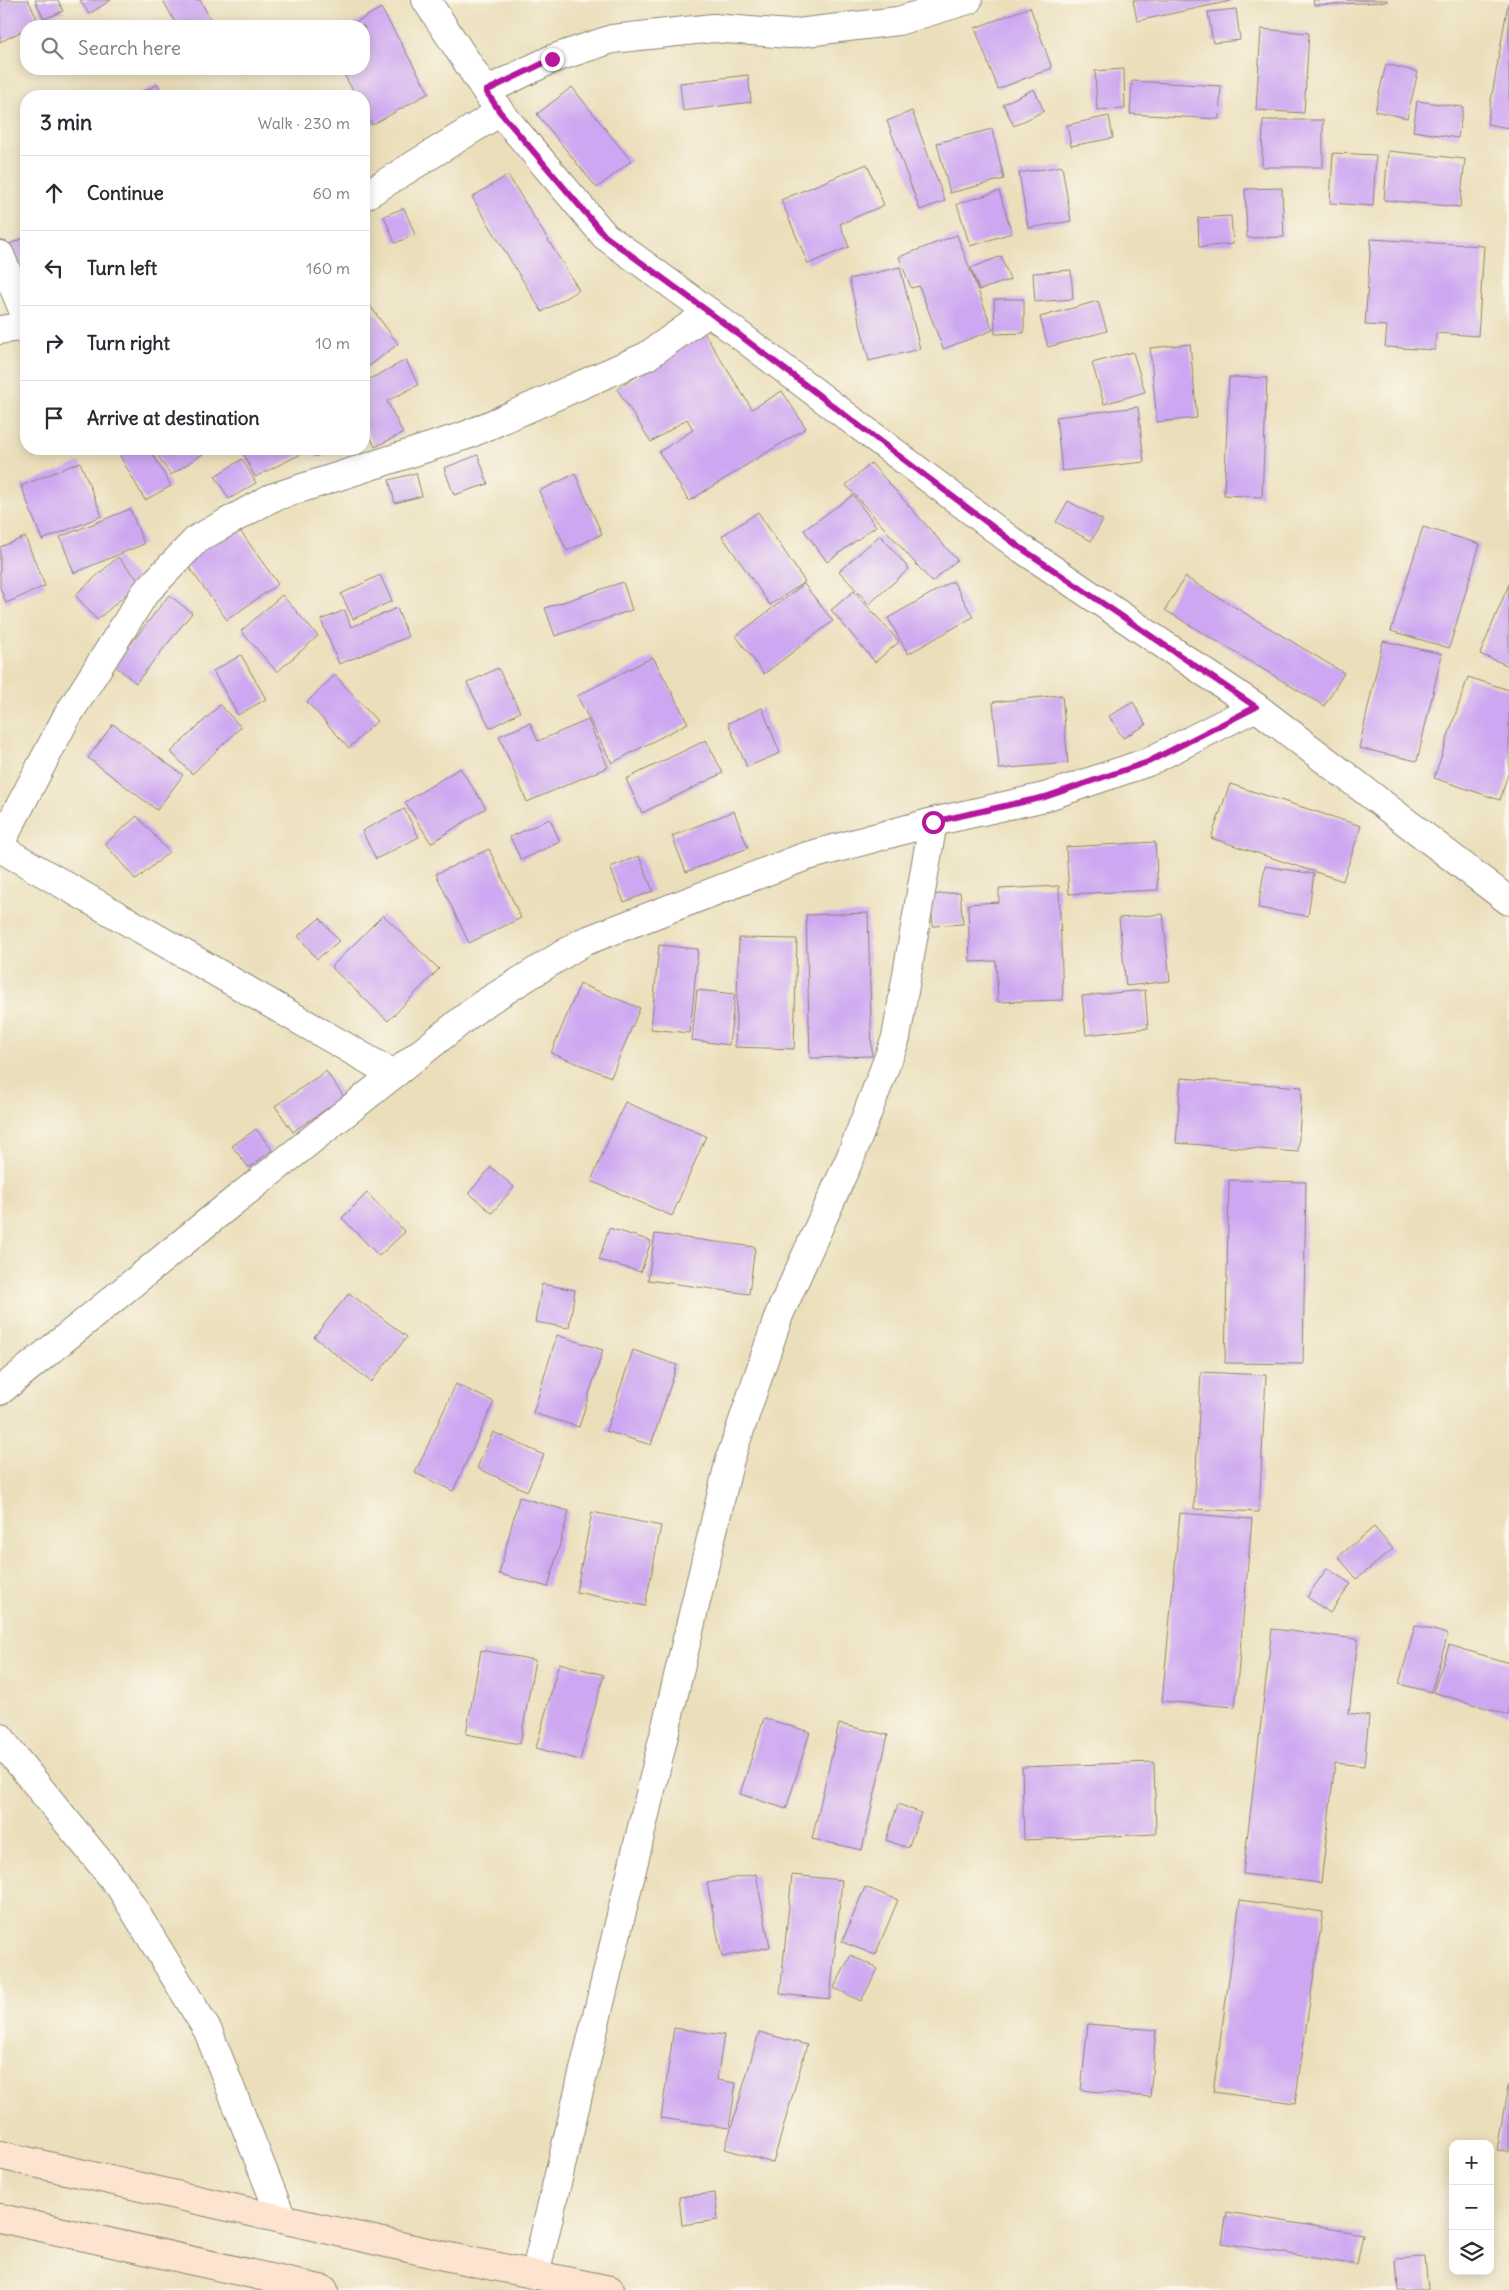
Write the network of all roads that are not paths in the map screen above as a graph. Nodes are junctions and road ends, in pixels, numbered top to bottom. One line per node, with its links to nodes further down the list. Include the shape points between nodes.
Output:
1 (426, 0): 3 (street)
2 (968, 0): 3 (street, via 898,21 789,34 713,28 612,39 552,59)
3 (493, 102): 4 (street); 7 (street, via 605,236)
4 (370, 192)
5 (0, 255): 6 (street)
6 (20, 303)
7 (709, 312): 10 (street, via 1018,546); 12 (street, via 638,360 466,435 271,498 196,539 145,593 66,718)
8 (20, 327): 9 (street)
9 (0, 330)
10 (1256, 707): 11 (street, via 1148,762 1045,797); 13 (street)
11 (933, 822): 14 (street, via 804,857 583,942 480,1006); 20 (street, via 896,1038 851,1156 779,1315 730,1459)
12 (0, 846): 14 (street)
13 (1509, 901)
14 (393, 1074): 15 (street)
15 (0, 1391)
16 (0, 1737): 19 (street, via 120,1887 208,2031)
17 (0, 2155): 19 (main road)
18 (0, 2218): 21 (main road)
19 (282, 2219): 20 (main road)
20 (535, 2274): 22 (main road)
21 (324, 2290)
22 (610, 2290)

